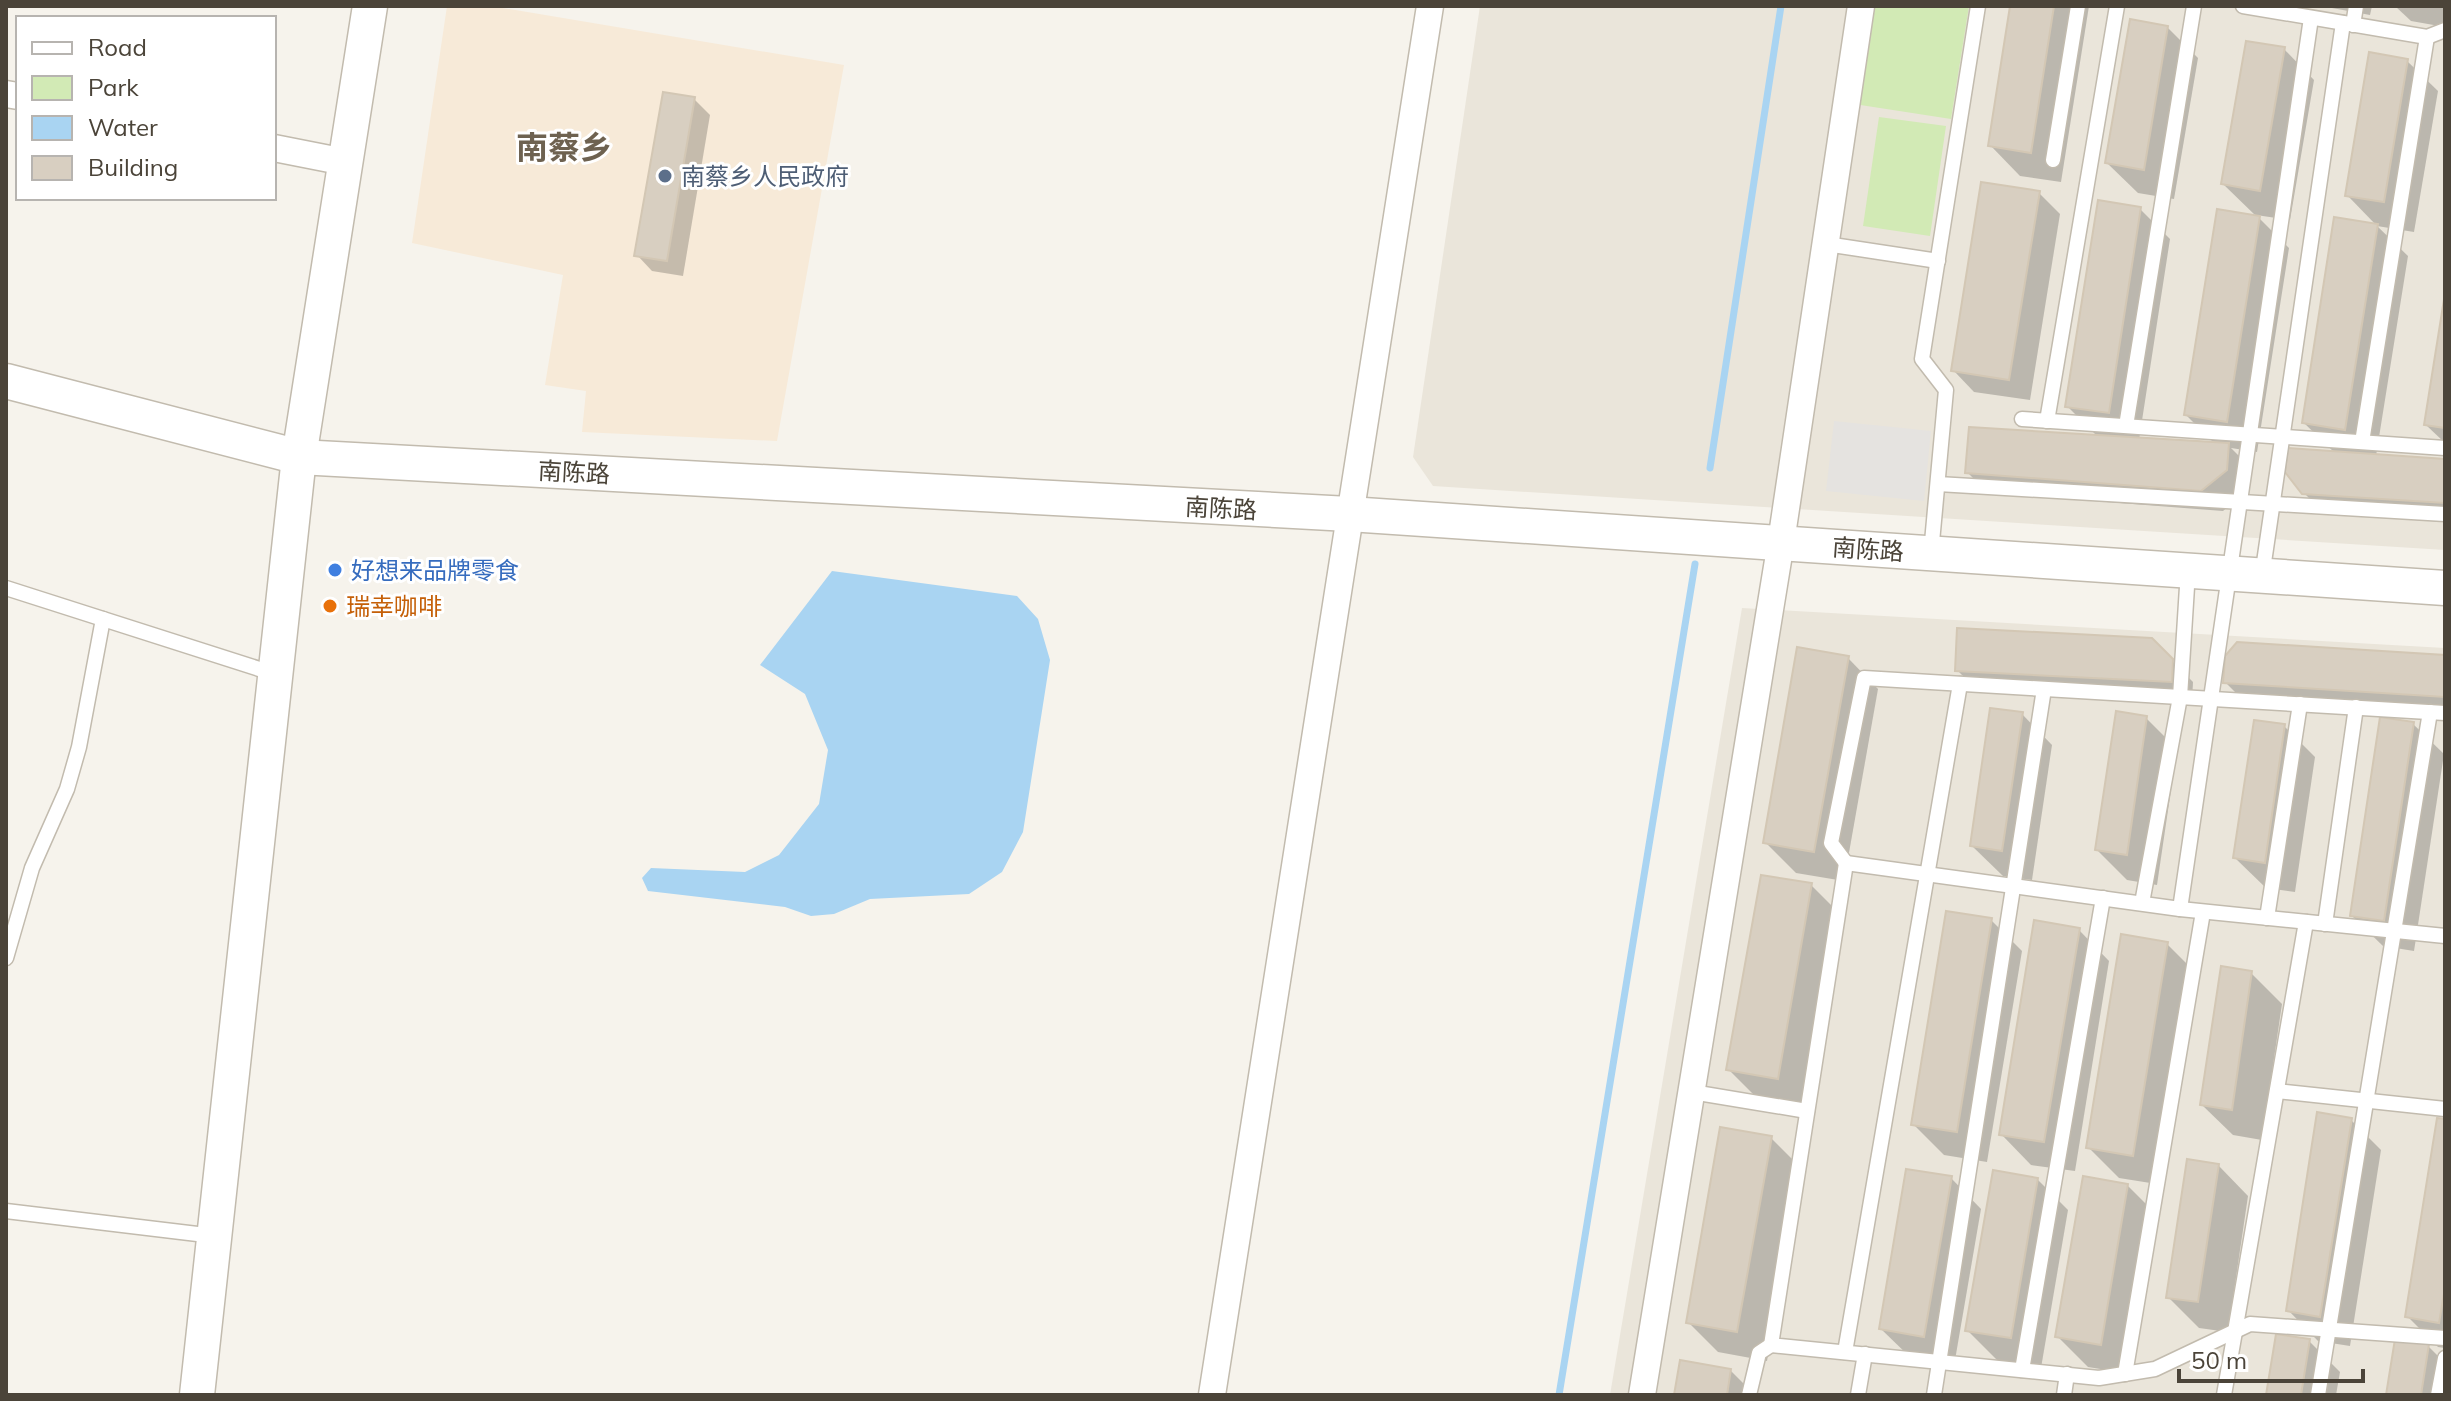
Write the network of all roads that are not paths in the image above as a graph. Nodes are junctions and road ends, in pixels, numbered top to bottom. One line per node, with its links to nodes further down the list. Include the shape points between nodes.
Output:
1 (370, 6): 17 (street)
2 (1430, 6): 32 (street)
3 (1861, 6): 18 (street)
4 (1978, 6): 19 (lane)
5 (2078, 6): 16 (lane)
6 (2117, 6): 22 (lane)
7 (2194, 6): 23 (lane)
8 (2243, 6): 10 (lane)
9 (2356, 6): 12 (lane)
10 (2267, 8): 11 (lane)
11 (2311, 18): 12 (lane); 24 (lane)
12 (2348, 24): 14 (lane); 25 (lane)
13 (2445, 30): 14 (lane)
14 (2427, 37): 26 (lane)
15 (276, 148): 17 (street)
16 (2053, 160)
17 (345, 162): 28 (street)
18 (1826, 244): 19 (lane); 34 (street)
19 (1938, 261): 29 (lane, via 1922,359 1946,390)
20 (6, 381): 28 (street, 南陈路)
21 (2022, 419): 22 (lane)
22 (2047, 421): 23 (lane)
23 (2126, 426): 24 (lane)
24 (2251, 435): 25 (lane); 30 (lane)
25 (2283, 437): 26 (lane); 31 (lane)
26 (2362, 442): 27 (lane)
27 (2445, 448)
28 (299, 457): 32 (street, 南陈路); 41 (street)
29 (1938, 484): 30 (lane); 35 (lane)
30 (2242, 502): 31 (lane); 37 (lane)
31 (2272, 504): 33 (lane); 37 (lane)
32 (1349, 514): 34 (street, 南陈路); 82 (street)
33 (2445, 514)
34 (1781, 542): 35 (street, 南陈路); 63 (street)
35 (1931, 553): 36 (street, 南陈路)
36 (2189, 571): 37 (street, 南陈路); 44 (lane)
37 (2246, 575): 39 (street, 南陈路); 45 (lane)
38 (6, 588): 40 (lane)
39 (2445, 588)
40 (103, 619): 41 (lane); 61 (lane, via 67,789 32,868)
41 (276, 674): 68 (street)
42 (1960, 684): 43 (lane); 49 (lane, via 1864,678 1831,843); 50 (lane)
43 (2044, 689): 44 (lane); 51 (lane)
44 (2180, 697): 45 (lane); 53 (lane)
45 (2210, 699): 46 (lane); 54 (lane)
46 (2300, 704): 47 (lane); 56 (lane)
47 (2356, 707): 48 (lane); 58 (lane)
48 (2438, 712): 59 (lane)
49 (1846, 863): 50 (lane); 66 (lane)
50 (1927, 874): 51 (lane); 73 (lane)
51 (2013, 886): 52 (lane); 76 (lane)
52 (2103, 898): 53 (lane); 77 (lane)
53 (2142, 903): 54 (lane)
54 (2180, 909): 55 (lane)
55 (2203, 912): 56 (lane); 79 (lane)
56 (2267, 918): 57 (lane)
57 (2306, 922): 58 (lane); 62 (lane)
58 (2325, 924): 59 (lane)
59 (2394, 931): 60 (lane); 64 (lane)
60 (2445, 936)
61 (6, 958)
62 (2277, 1091): 64 (lane); 69 (lane)
63 (1692, 1092): 66 (lane); 83 (street)
64 (2366, 1101): 65 (lane); 70 (lane)
65 (2445, 1109)
66 (1807, 1111): 72 (lane)
67 (6, 1211): 68 (lane)
68 (214, 1236): 81 (street)
69 (2235, 1330): 70 (lane, via 2250,1324); 79 (lane, via 2155,1369); 89 (lane)
70 (2328, 1330): 71 (lane); 90 (lane)
71 (2445, 1338)
72 (1771, 1345): 73 (lane); 84 (lane, via 1759,1353)
73 (1845, 1352): 74 (lane)
74 (1865, 1354): 76 (lane); 85 (lane)
75 (2445, 1358): 91 (lane)
76 (1939, 1362): 77 (lane); 86 (lane)
77 (2022, 1370): 78 (lane)
78 (2067, 1374): 80 (lane); 87 (lane)
79 (2125, 1374): 80 (lane)
80 (2099, 1378): 88 (lane)
81 (197, 1395)
82 (1212, 1395)
83 (1642, 1395)
84 (1749, 1395)
85 (1858, 1395)
86 (1934, 1395)
87 (2064, 1395)
88 (2098, 1395)
89 (2224, 1395)
90 (2318, 1395)
91 (2438, 1395)

